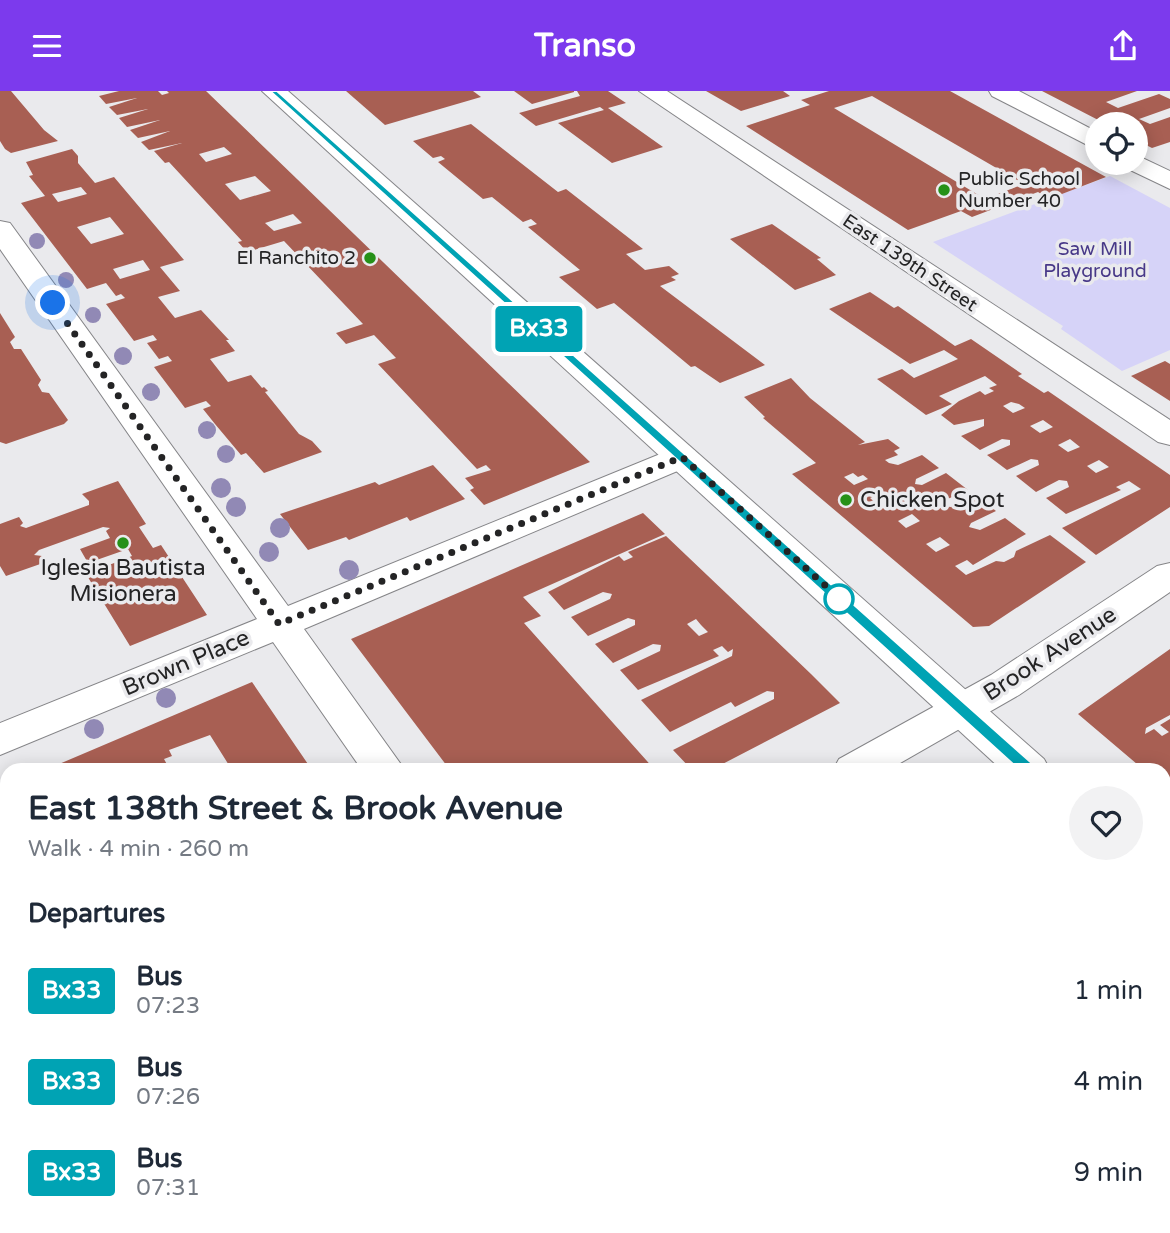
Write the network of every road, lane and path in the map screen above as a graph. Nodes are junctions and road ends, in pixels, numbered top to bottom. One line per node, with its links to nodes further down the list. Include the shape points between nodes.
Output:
1 (274, 91): 9 (street)
2 (650, 91): 8 (street, East 139th Street)
3 (1001, 91): 4 (street)
4 (1085, 136)
5 (1148, 170): 6 (street)
6 (1170, 181)
7 (0, 229): 11 (street)
8 (1170, 435)
9 (682, 457): 11 (street, Brown Place); 12 (street)
10 (1170, 575): 12 (street, Brook Avenue)
11 (279, 624): 13 (street, Brown Place); 14 (street)
12 (963, 710): 15 (street, Brook Avenue); 16 (street)
13 (0, 740)
14 (379, 763)
15 (867, 763)
16 (1021, 763)

